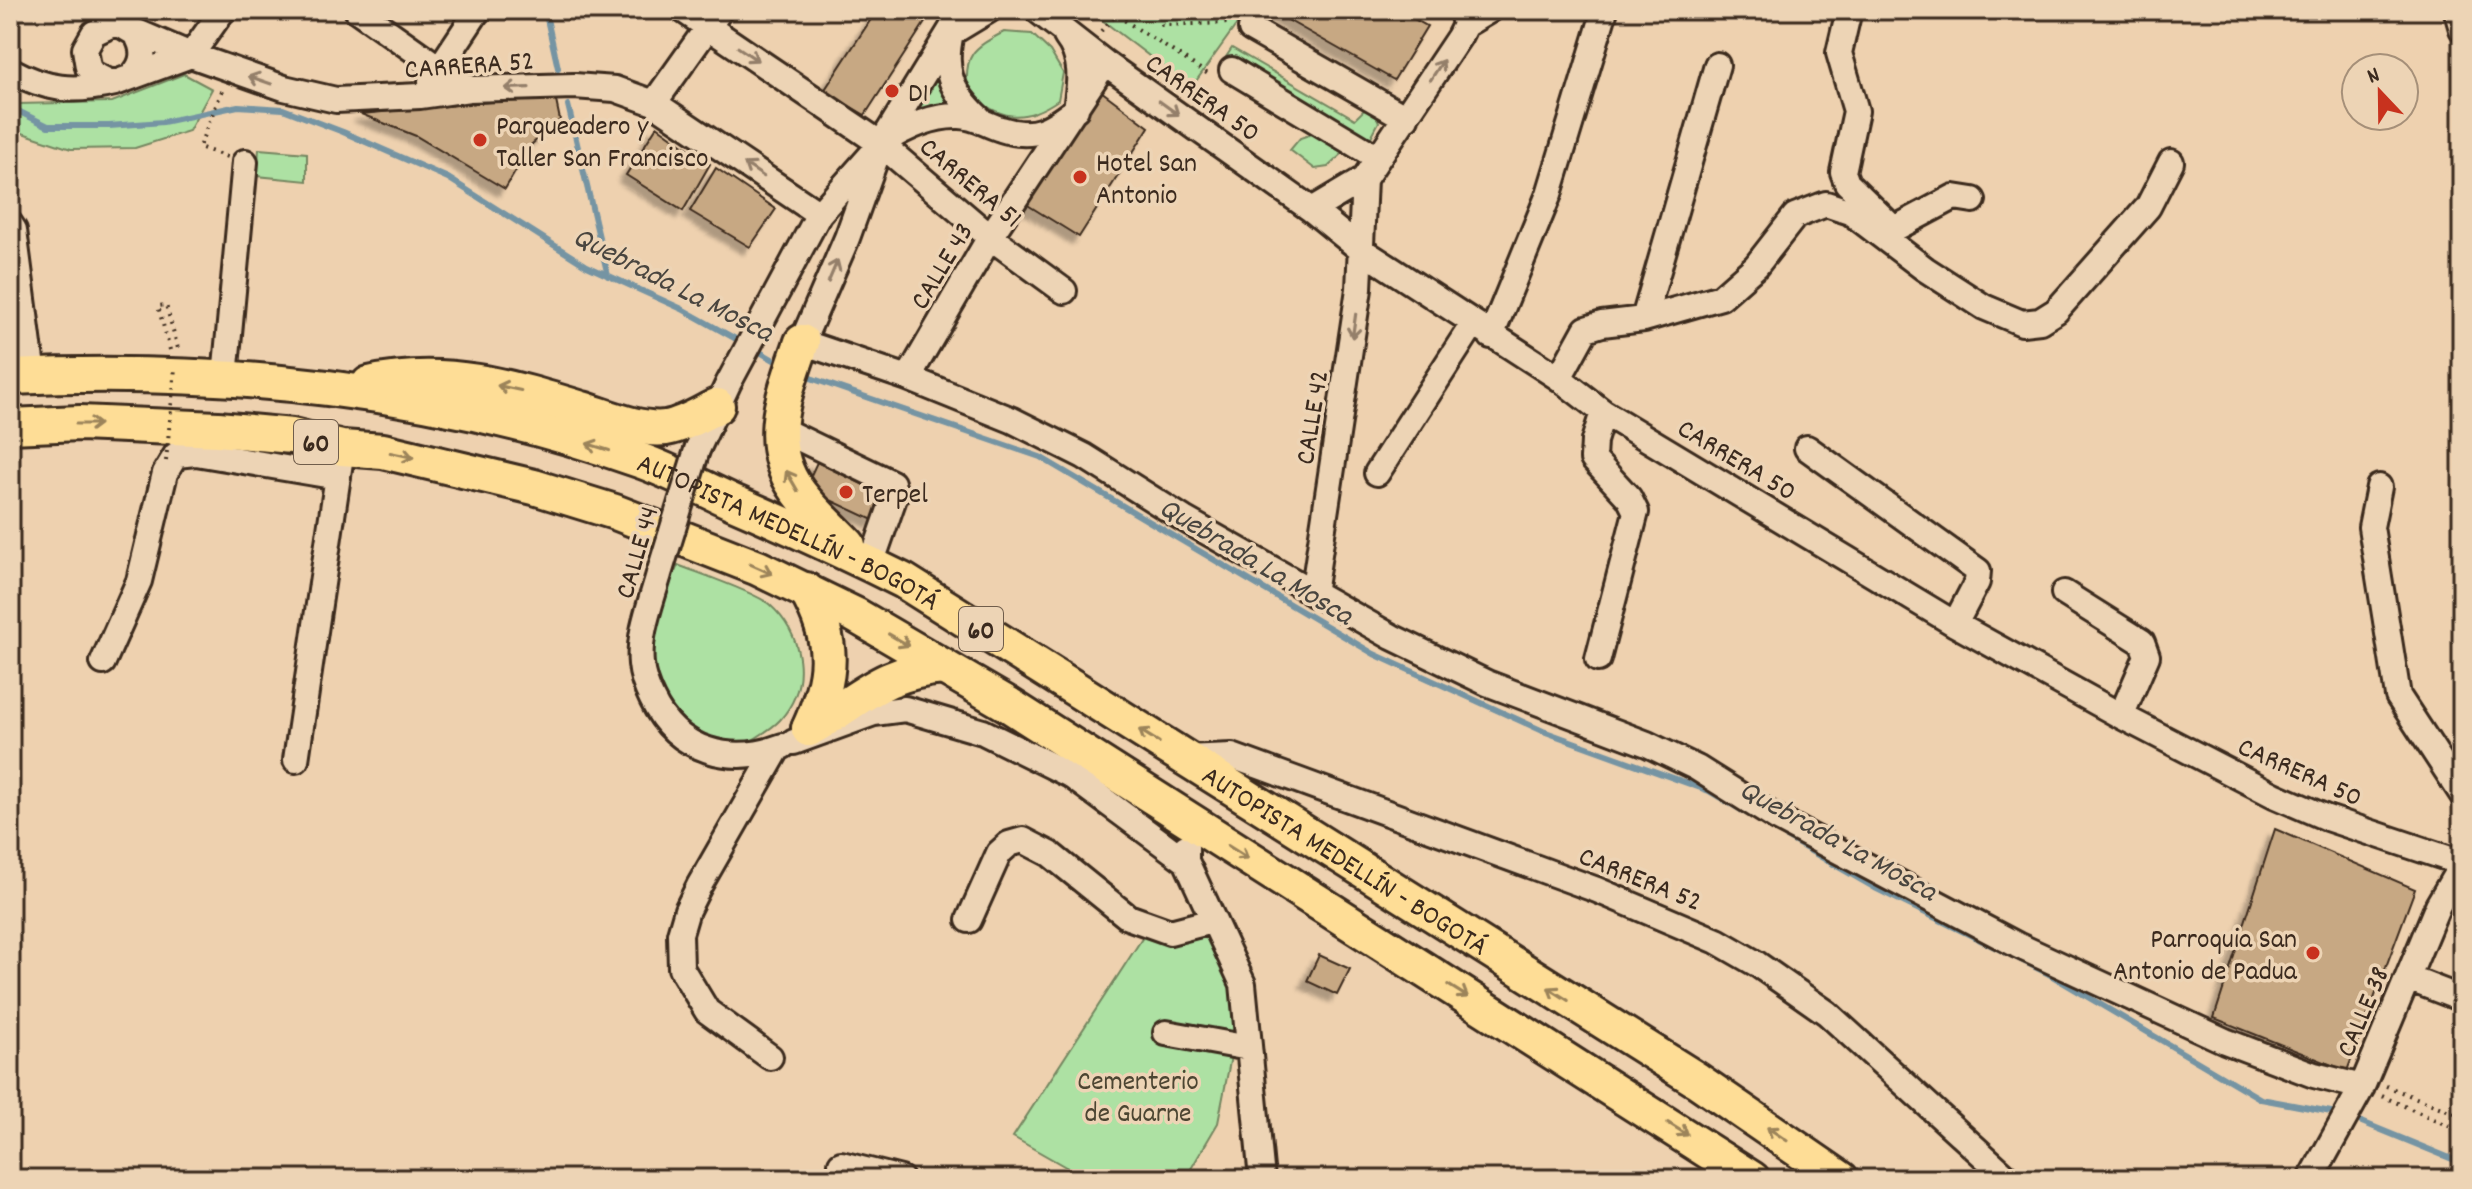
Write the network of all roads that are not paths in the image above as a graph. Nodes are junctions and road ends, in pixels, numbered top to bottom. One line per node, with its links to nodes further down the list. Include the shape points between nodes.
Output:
1 (106, 10): 15 (street, CARRERA 52)
2 (223, 10): 18 (street)
3 (357, 10): 21 (street)
4 (478, 10): 21 (street)
5 (683, 10): 12 (street, CARRERA 51)
6 (963, 10): 16 (street, CALLE 44)
7 (989, 10): 16 (street)
8 (1490, 10): 13 (street)
9 (1605, 10): 46 (street, via 1549,194)
10 (1849, 10): 41 (street, via 1839,53 1856,111 1843,172)
11 (1039, 15): 19 (street, CARRERA 50); 29 (street, via 1074,47 1082,72)
12 (713, 18): 28 (street); 32 (street, CARRERA 51, one-way to 32)
13 (1464, 18): 31 (street, one-way to 13)
14 (1247, 26): 31 (street)
15 (130, 29): 17 (street, via 102,27); 18 (street, CARRERA 52); 24 (street, via 142,48 141,64)
16 (951, 33): 30 (street, via 945,55 950,79 961,101); 32 (street, CALLE 44)
17 (85, 49): 24 (street, via 93,74 109,82); 25 (street, via 73,66)
18 (191, 55): 24 (street); 27 (street, CARRERA 52, one-way to 18, via 336,100)
19 (1096, 55): 29 (street, CALLE 43); 38 (street, CARRERA 50, one-way to 38)
20 (1717, 65): 45 (street)
21 (439, 69): 26 (street); 27 (street)
22 (10, 70): 25 (street)
23 (1220, 72): 33 (street)
24 (125, 79): 25 (street, via 91,89)
25 (35, 83)
26 (469, 89): 27 (street, CARRERA 52); 28 (street, CARRERA 52, one-way to 26, via 615,89)
27 (420, 96)
28 (654, 103): 39 (street, CARRERA 52, one-way to 28)
29 (1076, 109): 30 (street, via 1049,130 1024,134); 42 (street, CALLE 43)
30 (979, 118): 32 (street, via 936,119 902,130)
31 (1406, 118): 33 (street)
32 (881, 144): 39 (street, CALLE 44); 42 (street, CARRERA 51); 47 (street, CALLE 44, one-way to 32)
33 (1378, 158): 36 (street)
34 (245, 162): 49 (street)
35 (2171, 162): 41 (street, via 2148,207 2056,311 2040,321 2022,323 1984,307)
36 (1364, 179): 38 (street); 43 (street, CALLE 42)
37 (1973, 200): 41 (street, via 1954,197)
38 (1312, 210): 43 (street, CARRERA 50)
39 (819, 214): 53 (street, CALLE 44)
40 (10, 224): 48 (street)
41 (1890, 234): 45 (street, via 1826,204 1795,216 1756,266 1721,297)
42 (990, 237): 44 (street, CARRERA 51); 50 (street, CALLE 43)
43 (1360, 249): 46 (street, CARRERA 50); 64 (street, CALLE 42, one-way to 64, via 1359,289)
44 (1064, 291)
45 (1644, 319): 51 (street, via 1586,329)
46 (1482, 330): 51 (street, CARRERA 50); 59 (street)
47 (800, 348): 50 (street); 55 (highway)
48 (20, 372): 49 (highway, AUTOPISTA MEDELLÍN - BOGOTÁ / 60)
49 (225, 377): 52 (highway, AUTOPISTA MEDELLÍN - BOGOTÁ / 60)
50 (908, 378): 64 (street, via 1084,456)
51 (1559, 378): 54 (street, CARRERA 50)
52 (341, 391): 53 (highway, one-way to 52, via 680,424 649,428 512,387 465,380 426,376); 61 (highway, AUTOPISTA MEDELLÍN - BOGOTÁ / 60, one-way to 52, via 642,461 466,412)
53 (723, 395): 70 (street, CALLE 44, bridge, via 697,450 659,574 641,641 641,667 656,706 690,744 743,756)
54 (1603, 412): 65 (street, CARRERA 50); 66 (street, via 1593,459 1636,512)
55 (779, 418): 61 (highway, one-way to 55, via 798,492 785,471); 61 (street, via 892,483 895,495)
56 (10, 426): 58 (highway, AUTOPISTA MEDELLÍN - BOGOTÁ / 60, one-way to 58, via 80,423 292,436)
57 (1807, 448): 65 (street, via 1978,571)
58 (340, 462): 62 (highway, AUTOPISTA MEDELLÍN - BOGOTÁ / 60, one-way to 62, via 383,451 534,487 715,550); 67 (street, via 176,455 165,473 139,581); 72 (street)
59 (1377, 473)
60 (2379, 487): 73 (street, via 2371,527 2398,696)
61 (866, 562): 71 (highway, AUTOPISTA MEDELLÍN - BOGOTÁ / 60, one-way to 61)
62 (806, 590): 68 (highway, AUTOPISTA MEDELLÍN - BOGOTÁ / 60, one-way to 68); 70 (highway, via 824,626 828,665 820,704)
63 (2064, 593): 69 (street, via 2142,642 2147,656)
64 (1313, 594): 84 (street, via 1487,683 1697,768 1778,819 2017,945 2225,1041)
65 (1955, 624): 69 (street, CARRERA 50)
66 (1598, 659)
67 (103, 662)
68 (944, 667): 70 (highway, via 893,677); 74 (highway, AUTOPISTA MEDELLÍN - BOGOTÁ / 60)
69 (2121, 716): 76 (street, CARRERA 50, via 2327,818)
70 (794, 740): 75 (street, CALLE 44, via 874,713 905,709 983,732 1070,775); 83 (street, via 699,886 680,934 681,968 707,1011)
71 (1184, 758): 90 (highway, AUTOPISTA MEDELLÍN - BOGOTÁ / 60, one-way to 71, via 1697,1080); 91 (street, CARRERA 52, via 1232,756 1597,890 1717,941 1827,1013)
72 (296, 760)
73 (2462, 794)
74 (1186, 820): 75 (street); 89 (highway, AUTOPISTA MEDELLÍN - BOGOTÁ / 60, one-way to 89)
75 (1186, 861): 78 (street)
76 (2462, 863): 79 (street, CALLE 38)
77 (969, 920): 78 (street, via 999,853 1023,840 1050,854 1128,917 1170,932)
78 (1212, 921): 82 (street, via 1243,984)
79 (2408, 978): 80 (street); 84 (street, CALLE 38)
80 (2462, 999)
81 (1166, 1033): 82 (street)
82 (1249, 1048): 88 (street)
83 (770, 1057)
84 (2361, 1087): 86 (street, CALLE 38)
85 (841, 1164): 87 (street)
86 (2323, 1168)
87 (901, 1179)
88 (1262, 1179)
89 (1752, 1179)
90 (1841, 1179)
91 (2009, 1179)

